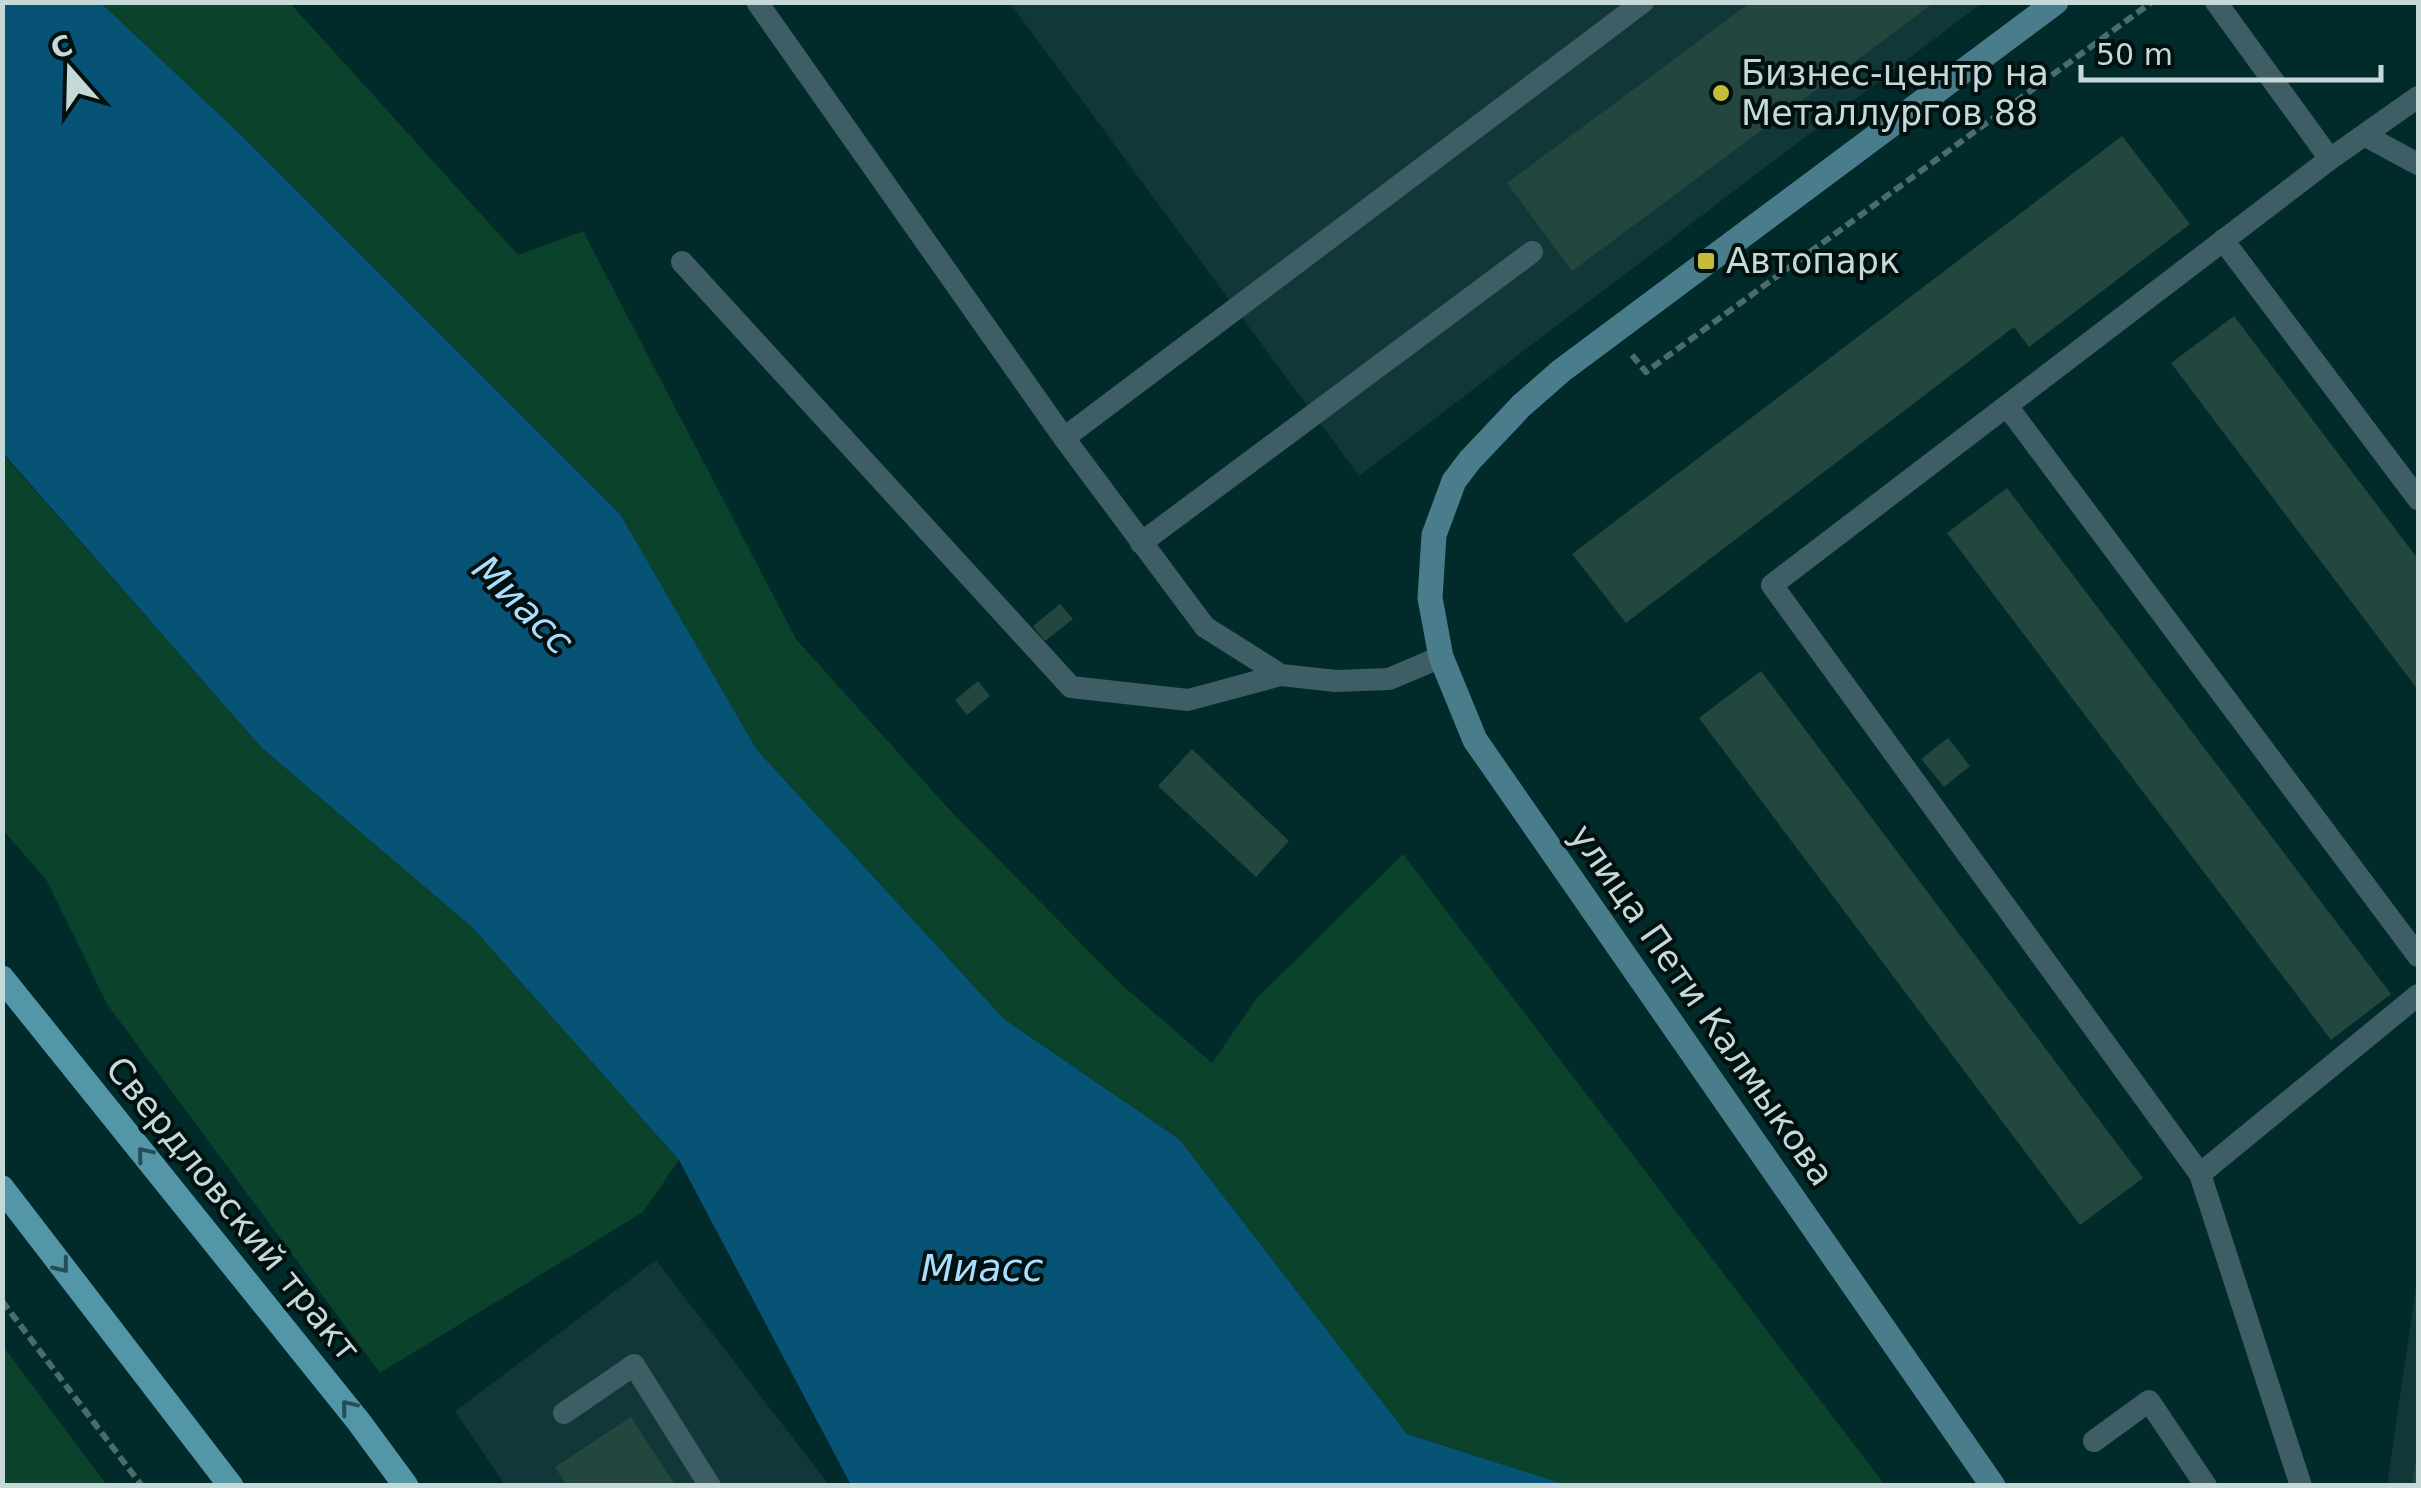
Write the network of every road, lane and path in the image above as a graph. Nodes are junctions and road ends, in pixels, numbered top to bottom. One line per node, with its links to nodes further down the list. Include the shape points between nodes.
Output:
1 (756, 2): 15 (lane)
2 (1643, 2): 15 (lane)
3 (2056, 2): 18 (main road, улица Пети Калмыкова, via 1521,406 1454,482 1434,535 1430,598)
4 (2152, 2): 13 (path)
5 (2216, 2): 8 (lane)
6 (2418, 97): 7 (lane)
7 (2364, 136): 8 (lane); 9 (lane)
8 (2330, 159): 10 (lane)
9 (2418, 164)
10 (2223, 240): 14 (lane); 16 (lane)
11 (1532, 252): 17 (lane)
12 (682, 262): 19 (lane, via 1071,687 1188,700)
13 (1646, 372)
14 (2007, 406): 20 (lane); 23 (lane, via 1772,586)
15 (1064, 438): 17 (lane)
16 (2418, 499)
17 (1141, 543): 19 (lane, via 1205,627)
18 (1441, 657): 19 (lane, via 1389,679); 32 (main road, улица Пети Калмыкова, via 1475,740)
19 (1282, 674)
20 (2418, 956)
21 (2, 978): 30 (main road, Свердловский тракт, one-way to 21)
22 (2418, 996): 23 (lane)
23 (2200, 1174): 34 (lane)
24 (2, 1188): 29 (main road, one-way to 29)
25 (2, 1300): 28 (path)
26 (564, 1413): 31 (lane, via 634,1366)
27 (2094, 1441): 33 (lane, via 2149,1402)
28 (142, 1486)
29 (231, 1486)
30 (406, 1486)
31 (710, 1486)
32 (1994, 1486)
33 (2206, 1486)
34 (2301, 1486)

